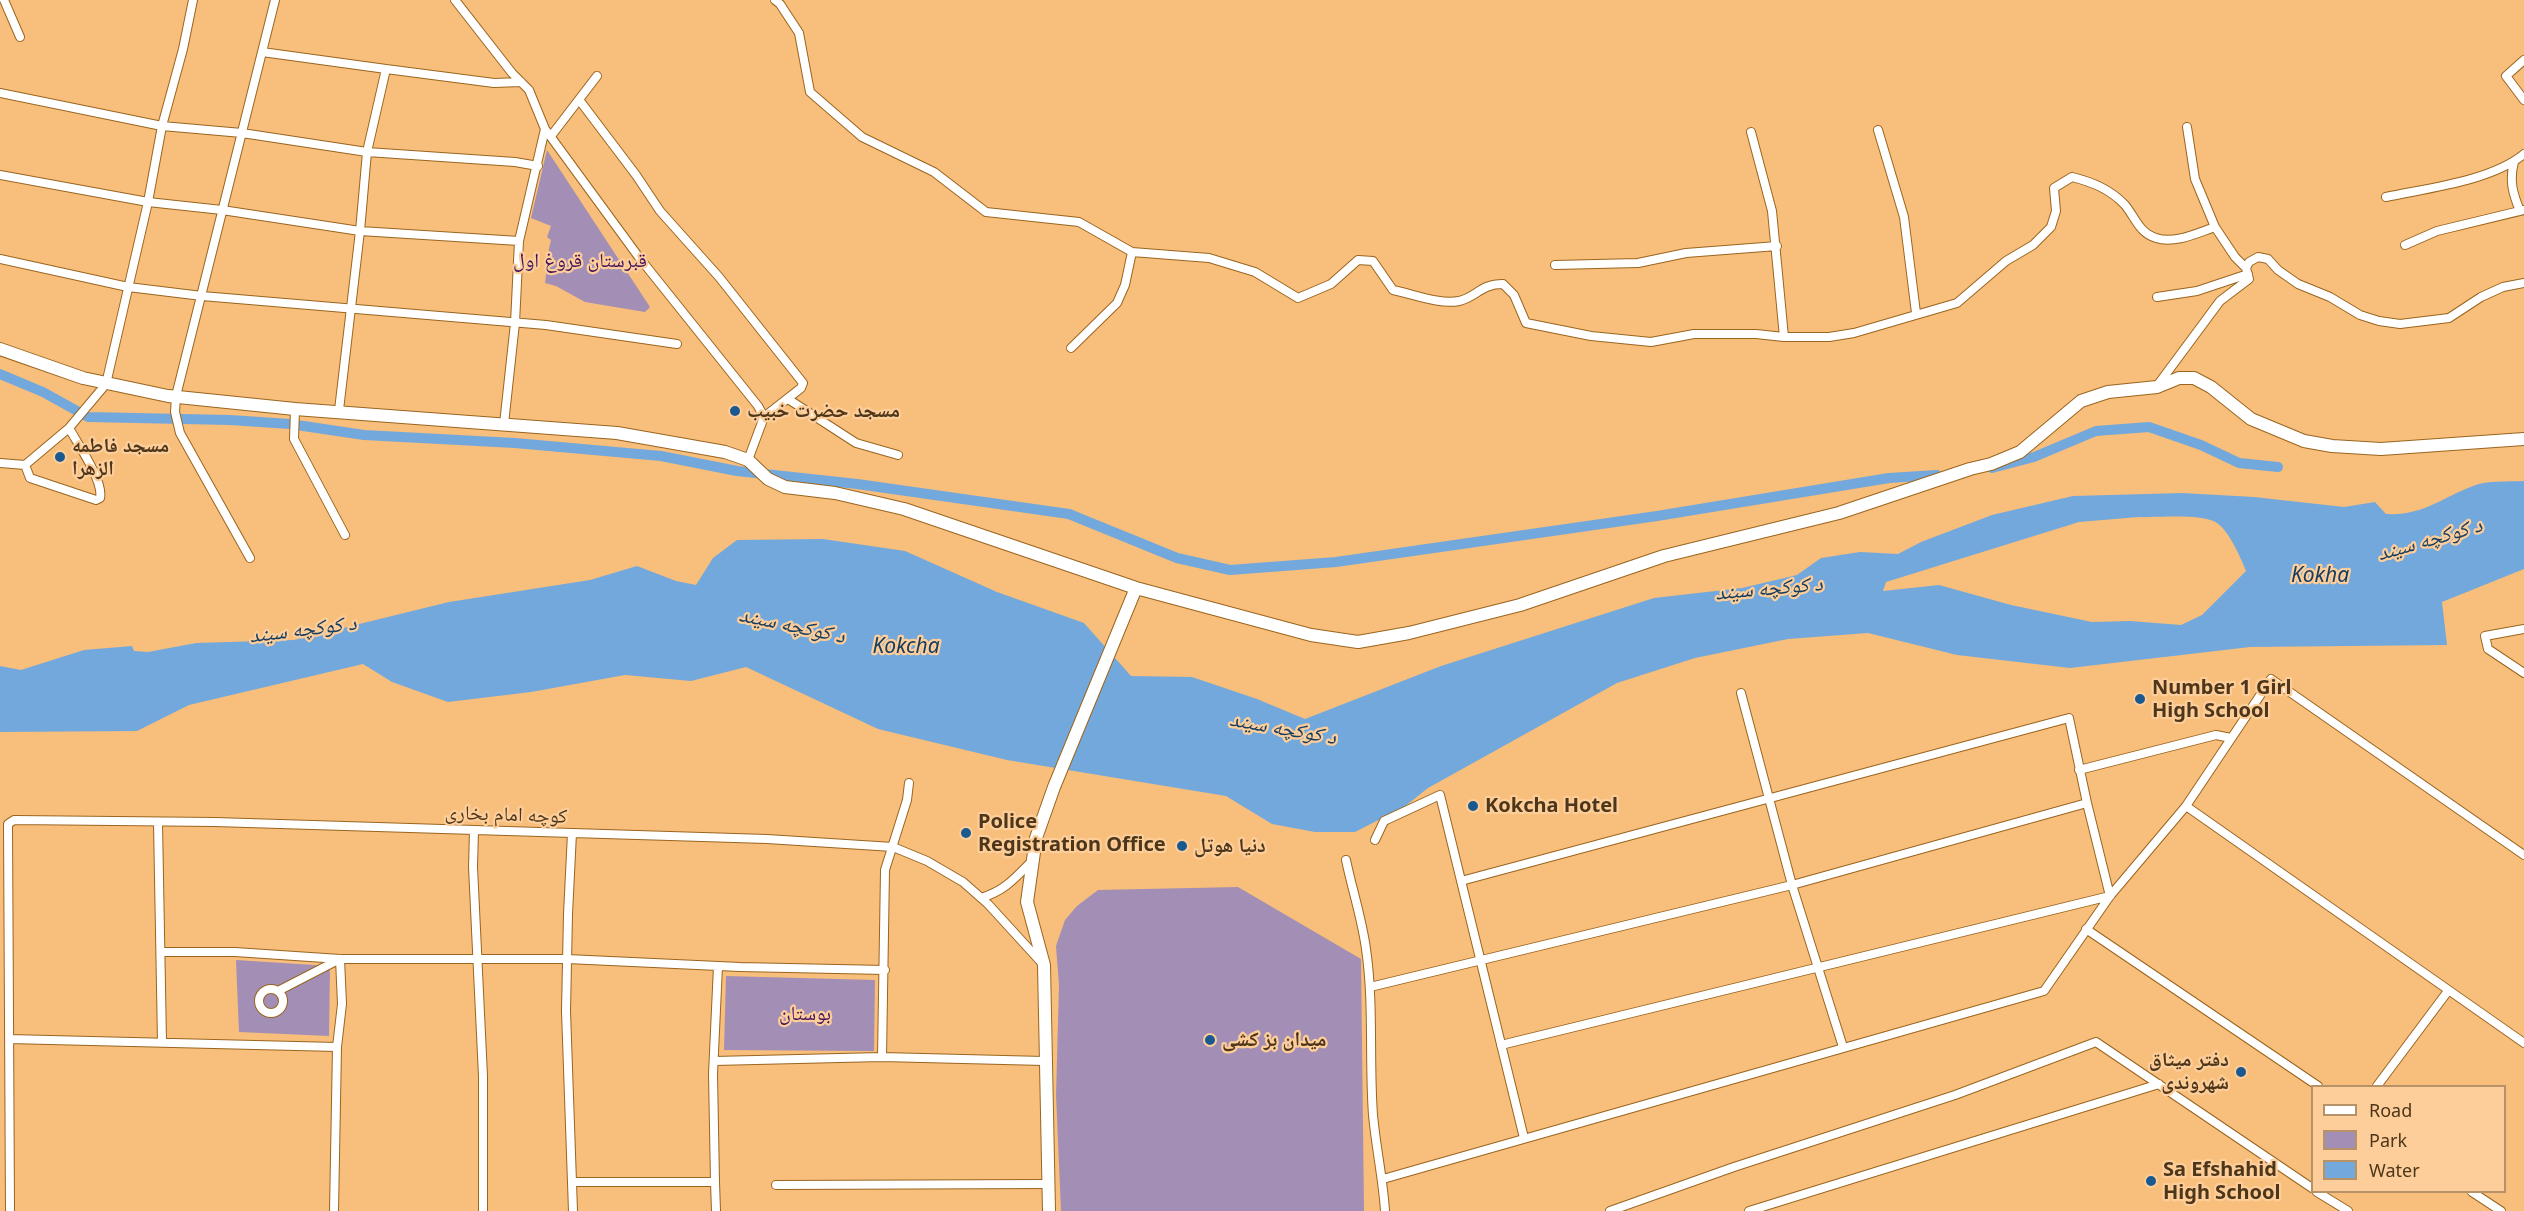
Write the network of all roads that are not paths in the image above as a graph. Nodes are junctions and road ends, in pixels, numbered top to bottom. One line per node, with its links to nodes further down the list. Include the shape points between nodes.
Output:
1 (4, 0): 6 (street)
2 (193, 0): 15 (street)
3 (275, 0): 7 (street)
4 (454, 0): 11 (street)
5 (775, 0): 35 (street, via 799,33 810,92 862,137 934,172 986,212 1079,222)
6 (20, 37)
7 (262, 52): 9 (street); 20 (street)
8 (2524, 60): 13 (street, via 2506,76)
9 (386, 69): 11 (street); 21 (street)
10 (597, 76): 14 (street)
11 (521, 82): 19 (street, via 529,90)
12 (0, 93): 15 (street)
13 (2524, 100)
14 (580, 101): 19 (street); 53 (street, via 660,211 719,277 803,383)
15 (162, 126): 20 (street); 27 (street)
16 (2187, 127): 30 (street, via 2195,178)
17 (1878, 130): 44 (street, via 1904,217)
18 (1751, 132): 34 (street, via 1772,210)
19 (548, 133): 24 (street); 56 (street)
20 (242, 134): 21 (street); 28 (street)
21 (367, 152): 24 (street); 31 (street)
22 (2524, 154): 23 (street)
23 (2514, 162): 26 (street, via 2480,175); 29 (street, via 2512,191)
24 (538, 166): 32 (street)
25 (0, 175): 27 (street)
26 (2386, 197)
27 (148, 202): 28 (street); 40 (street)
28 (222, 210): 31 (street); 41 (street)
29 (2522, 211): 33 (street, via 2437,231)
30 (2215, 227): 38 (street); 44 (street, via 2181,238 2158,239 2144,233 2124,205 2106,189 2072,177 2054,188 2056,211 2051,227 2032,245 2006,261 1957,303)
31 (360, 231): 32 (street); 43 (street)
32 (519, 241): 45 (street)
33 (2405, 245)
34 (1777, 246): 37 (street, via 1686,253 1638,263); 46 (street)
35 (1132, 252): 46 (street, via 1209,258 1255,272 1298,298 1331,284 1358,260 1373,261 1393,290 1460,301 1490,284 1503,284 1514,295 1526,323 1591,336 1651,342 1694,334); 48 (street, via 1117,303)
36 (0, 259): 40 (street)
37 (1555, 265)
38 (2247, 271): 39 (street, via 2249,262 2263,256 2298,284 2360,315 2400,324 2449,318 2481,297); 42 (street, via 2197,291); 51 (street, via 2248,280 2220,301)
39 (2524, 283)
40 (128, 287): 41 (street); 50 (street)
41 (202, 296): 43 (street); 52 (street)
42 (2157, 297)
43 (351, 307): 45 (street); 54 (street)
44 (1916, 314): 46 (street, via 1854,333)
45 (515, 323): 47 (street); 57 (street)
46 (1784, 337)
47 (677, 344)
48 (1071, 348)
49 (0, 349): 50 (street)
50 (106, 384): 52 (street); 58 (street)
51 (2157, 387): 59 (street, via 2179,378 2194,378 2251,419 2304,441 2332,446 2381,449); 66 (street, via 2081,401 2020,452 1991,464 1839,513 1664,556 1520,605 1409,633 1358,642 1311,635)
52 (176, 396): 55 (street); 65 (street, via 180,432)
53 (788, 399): 56 (street); 60 (street, via 856,443)
54 (339, 410): 55 (street); 57 (street)
55 (295, 414): 64 (street, via 294,439)
56 (764, 417): 61 (street)
57 (504, 424): 61 (street, via 617,433 725,452)
58 (69, 428): 63 (street); 63 (street, via 96,477 100,498 96,500 30,478)
59 (2524, 439)
60 (898, 455)
61 (748, 460): 66 (street, via 768,479 785,487 835,493 904,509)
62 (0, 464): 63 (street)
63 (25, 465)
64 (345, 535)
65 (250, 558)
66 (1136, 588): 82 (street, via 1054,787 1036,838)
67 (2524, 629): 68 (street, via 2484,636 2488,649)
68 (2524, 673)
69 (1741, 693): 73 (street)
70 (2231, 738): 71 (street, via 2216,735); 75 (street); 81 (street, via 2271,679)
71 (2079, 770): 73 (street, via 2069,718); 74 (street)
72 (909, 783): 80 (street)
73 (1770, 799): 84 (street); 85 (street)
74 (2087, 802): 85 (street); 86 (street)
75 (2186, 806): 86 (street); 100 (street)
76 (158, 823): 77 (street, کوچه امام بخاری); 89 (street); 101 (street, کوچه امام بخاری, via 14,820 8,824)
77 (474, 830): 78 (street, کوچه امام بخاری); 91 (street)
78 (572, 833): 80 (street, کوچه امام بخاری); 92 (street)
79 (1375, 840): 84 (street, via 1384,821 1440,795)
80 (893, 847): 87 (street, کوچه امام بخاری, via 927,861 963,882); 97 (street, via 885,870)
81 (2524, 855)
82 (1033, 860): 87 (street, via 1010,884); 94 (street, via 1027,902)
83 (1346, 860): 98 (street, via 1366,948)
84 (1461, 881): 93 (street)
85 (1792, 885): 93 (street); 96 (street)
86 (2110, 896): 88 (street); 96 (street)
87 (981, 898): 94 (street, کوچه امام بخاری)
88 (2086, 929): 106 (street, via 2044,991); 111 (street)
89 (162, 952): 90 (street); 102 (street)
90 (340, 959): 91 (street); 99 (street); 105 (street, via 342,1004)
91 (477, 959): 92 (street); 124 (street, via 483,1076)
92 (567, 959): 95 (street); 115 (street)
93 (1480, 959): 98 (street); 104 (street)
94 (1044, 965): 108 (street)
95 (718, 966): 97 (street); 109 (street)
96 (1816, 968): 104 (street); 106 (street)
97 (885, 970): 107 (street)
98 (1370, 987): 114 (street, via 1373,1114)
99 (278, 991)
100 (2448, 991): 103 (street); 112 (street)
101 (9, 1039): 102 (street); 122 (street)
102 (162, 1042): 105 (street)
103 (2524, 1043)
104 (1501, 1045): 113 (street)
105 (337, 1047): 123 (street)
106 (1843, 1047): 113 (street)
107 (882, 1057): 108 (street); 109 (street)
108 (1044, 1060): 117 (street)
109 (714, 1061): 116 (street)
110 (2159, 1084): 119 (street); 129 (street, via 2096,1042 1955,1095); 130 (street)
111 (2317, 1085)
112 (2378, 1085)
113 (1524, 1138): 114 (street)
114 (1383, 1179): 128 (street)
115 (573, 1182): 116 (street); 125 (street)
116 (716, 1182): 126 (street)
117 (1048, 1184): 118 (street); 127 (street)
118 (776, 1185)
119 (2311, 1187)
120 (2320, 1193): 131 (street)
121 (2475, 1193): 132 (street)
122 (10, 1211)
123 (334, 1211)
124 (483, 1211)
125 (573, 1211)
126 (716, 1211)
127 (1049, 1211)
128 (1385, 1211)
129 (1610, 1211)
130 (1749, 1211)
131 (2348, 1211)
132 (2501, 1211)

